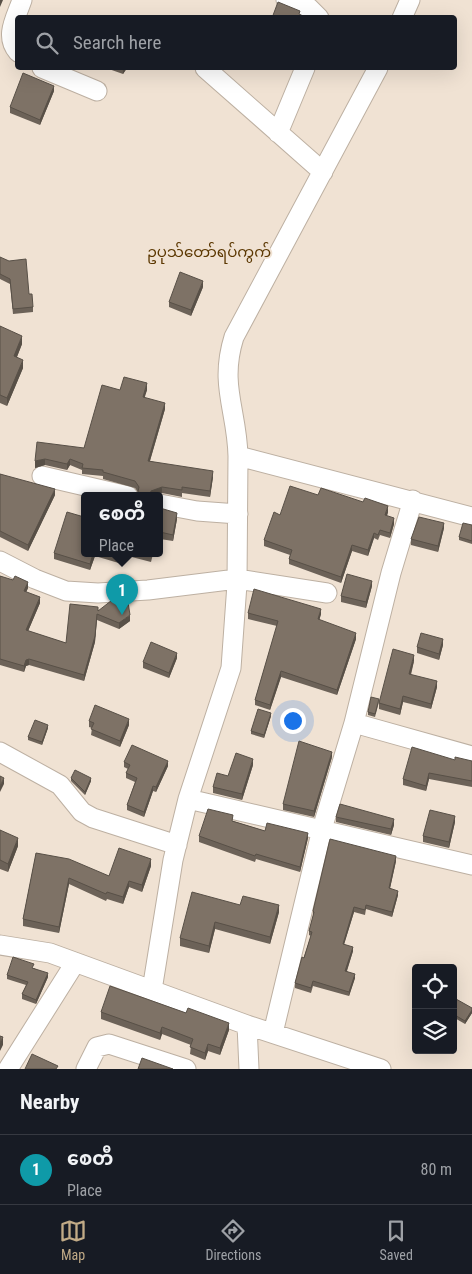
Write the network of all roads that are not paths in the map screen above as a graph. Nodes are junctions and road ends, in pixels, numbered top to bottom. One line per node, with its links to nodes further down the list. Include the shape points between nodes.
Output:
1 (22, 0): 4 (street)
2 (286, 0): 5 (street, via 309,8)
3 (410, 0): 6 (street)
4 (17, 15)
5 (316, 15)
6 (403, 15)
7 (15, 20): 8 (street, via 10,34)
8 (15, 49)
9 (47, 70): 13 (street)
10 (206, 70): 14 (street)
11 (304, 70): 14 (street)
12 (377, 70): 15 (street)
13 (96, 91)
14 (278, 132): 15 (street)
15 (323, 172): 16 (street, via 234,337 227,358 227,382)
16 (238, 456): 19 (street); 21 (street)
17 (42, 476): 18 (street)
18 (111, 492)
19 (413, 500): 22 (street); 26 (street)
20 (163, 505): 21 (street)
21 (238, 514): 24 (street)
22 (472, 516)
23 (0, 561): 24 (street, via 66,591 148,590)
24 (237, 579): 25 (street); 29 (street, via 231,668)
25 (327, 592)
26 (354, 723): 28 (street); 30 (street)
27 (0, 752): 31 (street, via 60,786 82,812 93,818)
28 (472, 756)
29 (188, 799): 30 (street); 31 (street)
30 (322, 829): 32 (street); 37 (street)
31 (177, 845): 35 (street)
32 (472, 865)
33 (0, 945): 34 (street, via 50,954)
34 (76, 963): 35 (street); 38 (street)
35 (152, 990): 36 (street)
36 (247, 1025): 37 (street); 41 (street)
37 (273, 1033): 42 (street)
38 (8, 1069)
39 (86, 1069): 40 (street, via 96,1047 108,1044)
40 (186, 1069)
41 (249, 1069)
42 (381, 1069)

